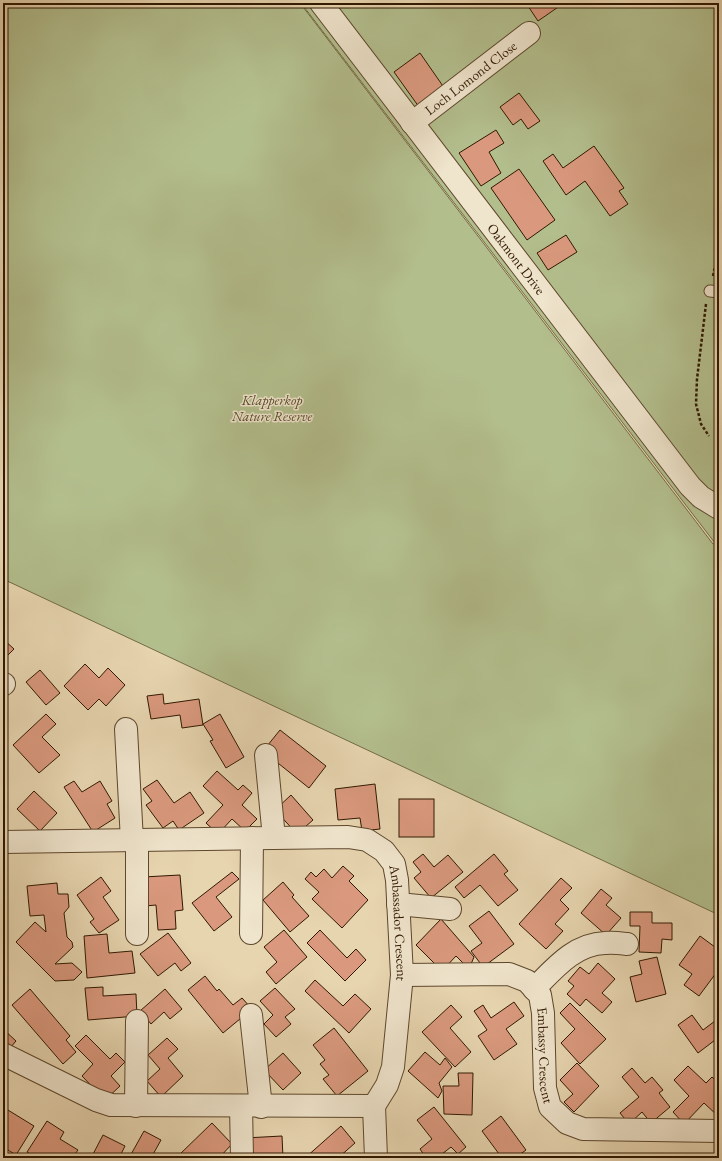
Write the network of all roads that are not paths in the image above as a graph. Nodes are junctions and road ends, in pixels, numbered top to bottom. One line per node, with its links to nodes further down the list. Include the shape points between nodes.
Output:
1 (321, 3): 3 (street, Oakmont Drive)
2 (529, 33): 3 (street, Loch Lomond Close)
3 (412, 123): 4 (street, Oakmont Drive, via 690,486 706,501)
4 (719, 508)
5 (126, 729): 9 (street)
6 (266, 755): 8 (street)
7 (252, 838): 8 (street, Ambassador Crescent); 9 (street, Ambassador Crescent); 13 (street)
8 (274, 838): 11 (street, Ambassador Crescent, via 348,837 367,840 384,851 394,864)
9 (134, 840): 10 (street, Ambassador Crescent); 14 (street)
10 (3, 842)
11 (398, 904): 12 (street); 16 (street, Ambassador Crescent)
12 (450, 909)
13 (251, 933)
14 (137, 934)
15 (627, 944): 17 (street, via 604,942 575,951)
16 (402, 975): 17 (street, Embassy Crescent, via 509,974 526,981); 23 (street, Ambassador Crescent, via 393,1067 387,1085)
17 (534, 989): 24 (street, Embassy Crescent, via 540,995 543,1013 544,1088 550,1107 567,1124 583,1129)
18 (251, 1014): 22 (street)
19 (137, 1021): 21 (street)
20 (3, 1054): 21 (street, via 96,1100 111,1105)
21 (136, 1106): 22 (street)
22 (251, 1106): 23 (street); 25 (street)
23 (374, 1106): 26 (street)
24 (719, 1131)
25 (242, 1158)
26 (376, 1158)

